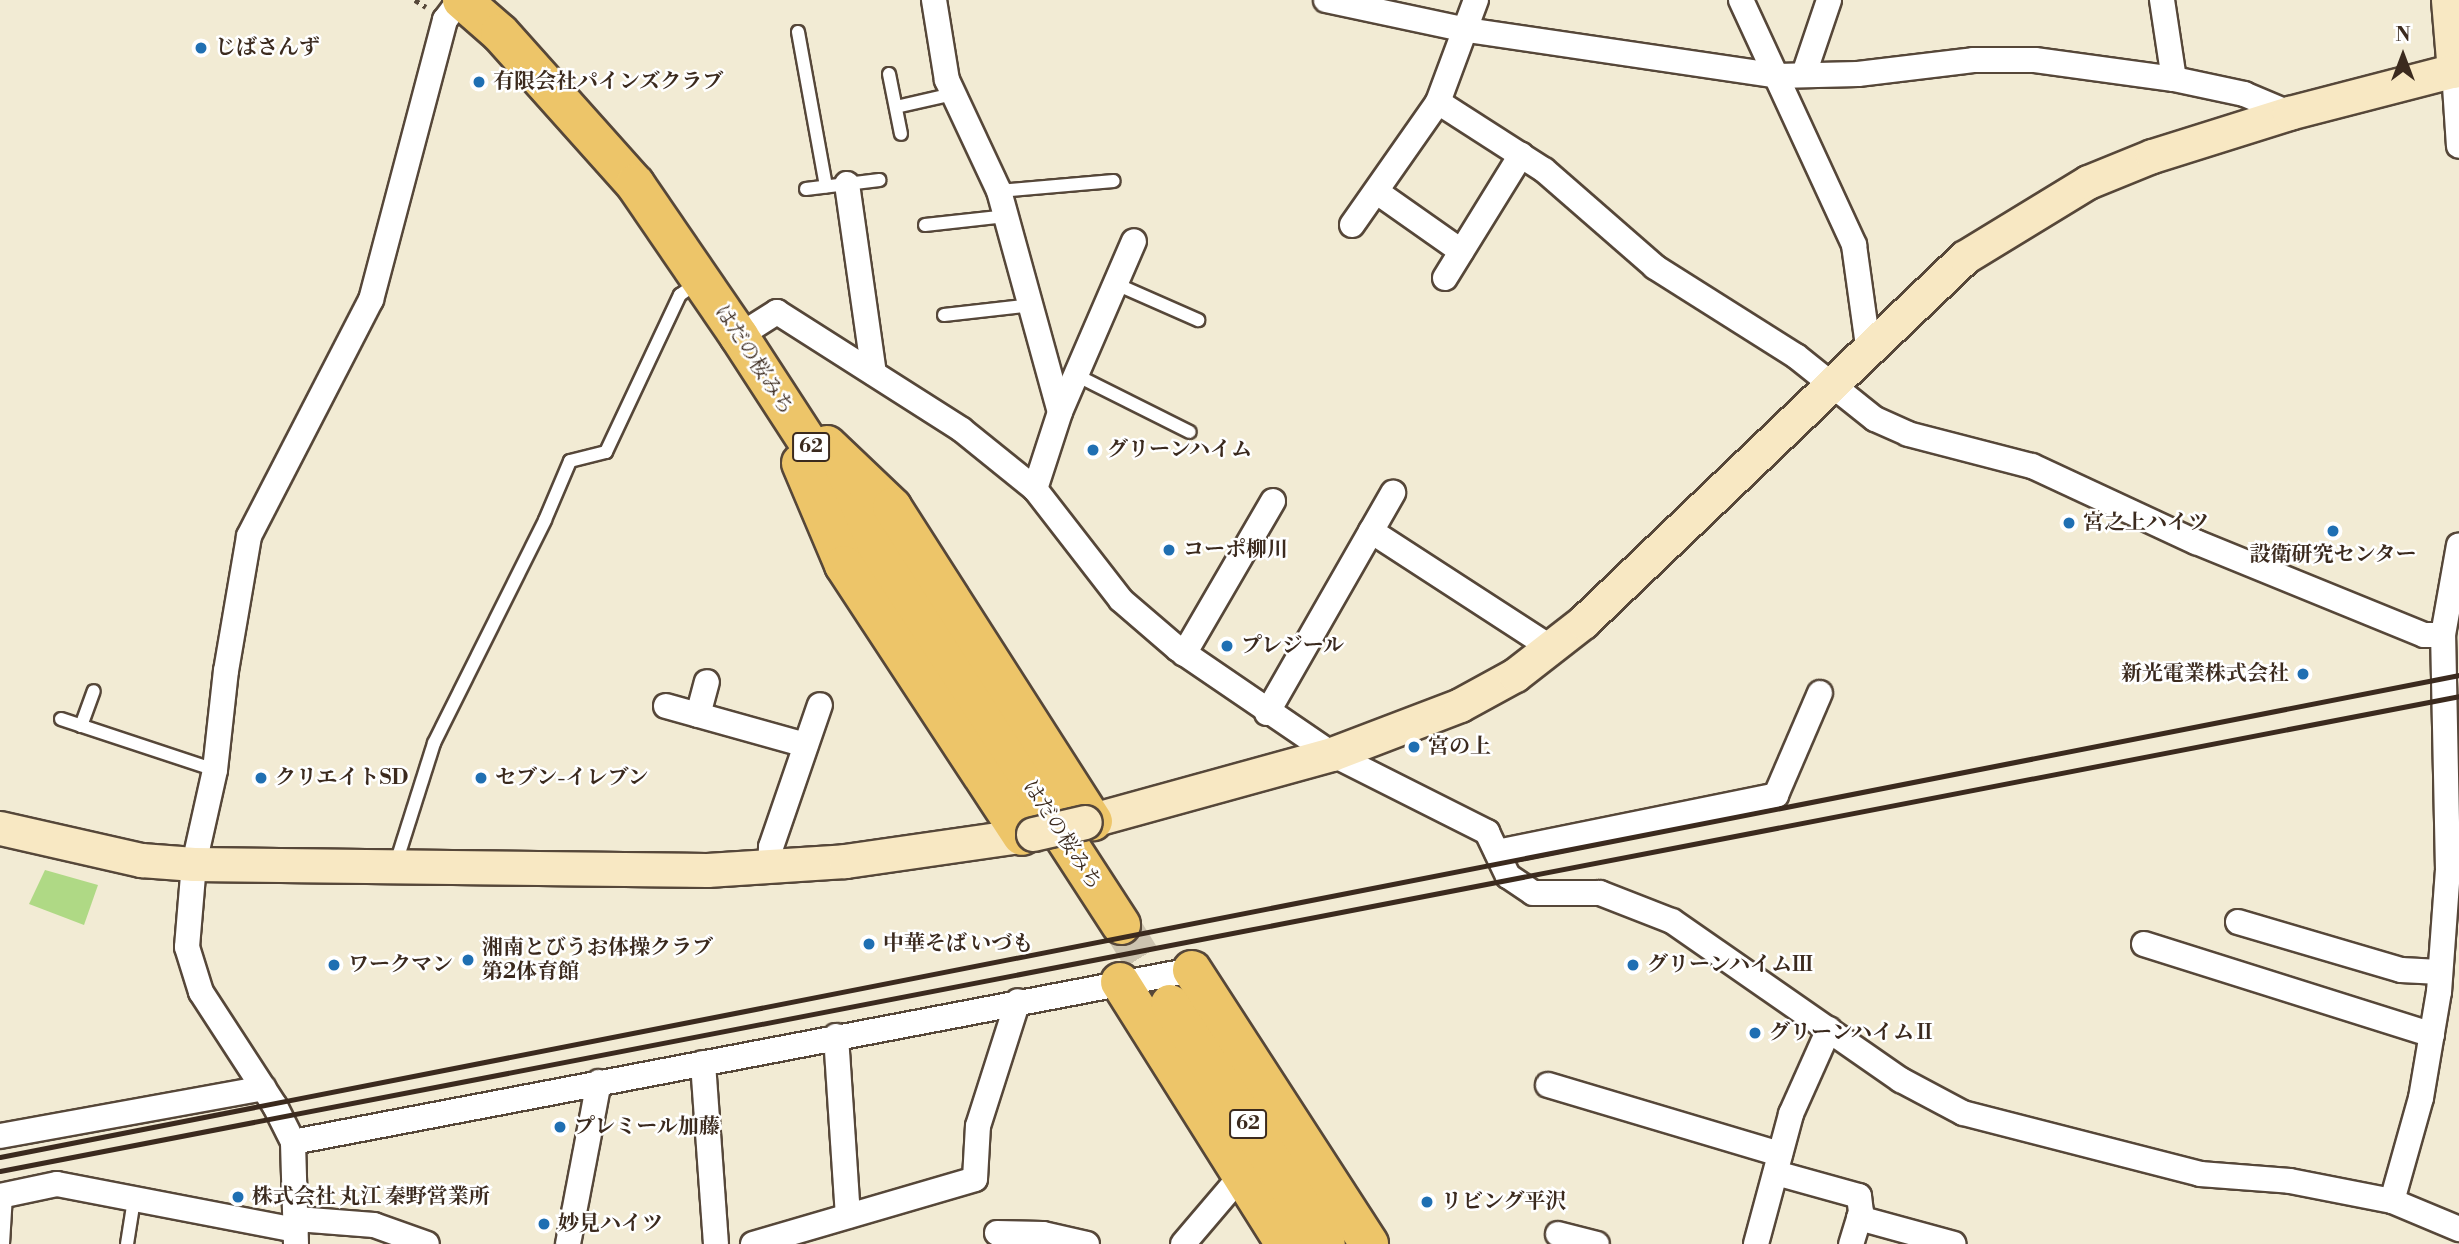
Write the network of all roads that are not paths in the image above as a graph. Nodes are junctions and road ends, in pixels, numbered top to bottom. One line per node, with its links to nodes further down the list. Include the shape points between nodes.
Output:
1 (461, 0): 35 (main road, はだの桜みち / 62, via 500,33 635,184); 68 (street, via 445,20 371,300 249,536)
2 (934, 0): 16 (street)
3 (1326, 0): 9 (street)
4 (1476, 0): 9 (street)
5 (1741, 0): 14 (street)
6 (1829, 0): 13 (street)
7 (2162, 0): 15 (street)
8 (2448, 0): 11 (street)
9 (1466, 30): 14 (street); 17 (street)
10 (798, 32): 25 (lane)
11 (2456, 70): 19 (street); 21 (street)
12 (889, 74): 18 (lane)
13 (1804, 74): 14 (street); 15 (street, via 1858,74 1973,60 2035,60)
14 (1777, 76): 41 (street, via 1854,245)
15 (2175, 79): 19 (street, via 2244,94)
16 (953, 94): 18 (lane); 27 (street)
17 (1438, 102): 22 (street); 28 (street)
18 (896, 107): 20 (lane)
19 (2290, 113): 41 (street, via 2152,156 2088,182 1965,257)
20 (901, 134)
21 (2459, 146)
22 (1521, 155): 33 (street); 44 (street, via 1586,202 1655,267)
23 (879, 180): 25 (lane)
24 (1114, 181): 27 (lane)
25 (837, 185): 26 (lane); 42 (street)
26 (806, 189)
27 (999, 191): 29 (street)
28 (1377, 192): 31 (street); 33 (street)
29 (1006, 216): 30 (lane); 37 (street)
30 (925, 225)
31 (1352, 225)
32 (1134, 241): 36 (street)
33 (1461, 251): 34 (street)
34 (1445, 278)
35 (701, 280): 40 (main road, はだの桜みち / 62); 74 (lane, via 680,295 606,452 570,461 434,743)
36 (1116, 284): 39 (lane); 43 (street)
37 (1032, 305): 38 (lane); 45 (street)
38 (944, 315)
39 (1198, 320)
40 (739, 336): 42 (street, via 777,312); 46 (main road, はだの桜みち / 62)
41 (1868, 346): 44 (street)
42 (874, 373): 48 (street, via 962,430)
43 (1076, 375): 45 (street); 47 (lane)
44 (1833, 382): 53 (street, via 1875,418 1908,434 2032,466 2208,547 2424,635); 54 (street)
45 (1060, 412): 48 (street)
46 (800, 430): 69 (main road, via 818,436 892,507); 71 (main road, via 799,455 844,565); 77 (main road, はだの桜みち / 62)
47 (1190, 432)
48 (1035, 489): 55 (street, via 1121,600)
49 (1393, 493): 51 (street)
50 (1273, 501): 55 (street)
51 (1371, 531): 54 (street); 62 (street)
52 (2459, 545): 53 (street)
53 (2444, 635): 61 (street)
54 (1553, 649): 67 (street, via 1460,705)
55 (1184, 654): 62 (street)
56 (707, 682): 63 (street)
57 (94, 691): 65 (lane)
58 (1820, 693): 72 (street, via 1776,795)
59 (820, 705): 66 (street)
60 (666, 706): 63 (street)
61 (2452, 712): 80 (street)
62 (1267, 713): 67 (street)
63 (698, 715): 66 (street)
64 (61, 719): 65 (lane)
65 (81, 726): 68 (lane)
66 (806, 745): 75 (street, via 771,847)
67 (1332, 754): 69 (street); 72 (street, via 1487,832)
68 (215, 770): 73 (street)
69 (1089, 822): 71 (street, bridge)
70 (0, 828): 73 (street, via 141,860)
71 (1028, 835): 75 (street)
72 (1497, 852): 84 (street, via 1508,876 1534,894 1600,894 1672,921)
73 (194, 864): 74 (street); 90 (street, via 187,947 201,992)
74 (394, 867): 75 (street)
75 (770, 867)
76 (2238, 922): 80 (street, via 2286,925 2401,970)
77 (1121, 925)
78 (2144, 944): 85 (street, via 2211,976 2318,1009)
79 (1192, 970): 81 (street); 115 (main road)
80 (2440, 972): 85 (street)
81 (1120, 982): 82 (street); 94 (main road)
82 (1018, 1000): 86 (street); 98 (street, via 978,1126 975,1178)
83 (1170, 1004): 114 (main road, 62)
84 (1829, 1029): 93 (street, via 1791,1114); 97 (street, via 1901,1080 1973,1116 2200,1174 2290,1181)
85 (2431, 1035): 97 (street, via 2421,1098)
86 (835, 1036): 87 (street); 98 (street)
87 (703, 1063): 88 (street); 109 (street)
88 (599, 1082): 92 (street); 108 (street)
89 (1548, 1085): 93 (street, via 1659,1107)
90 (264, 1088): 91 (street); 92 (street)
91 (0, 1136)
92 (293, 1142): 102 (street)
93 (1778, 1164): 99 (street, via 1859,1196); 117 (street)
94 (1240, 1177): 112 (street); 113 (main road)
95 (3, 1196): 96 (street, via 57,1184); 105 (lane)
96 (134, 1200): 102 (street); 106 (lane)
97 (2392, 1201): 100 (street)
98 (848, 1216): 110 (street)
99 (1859, 1218): 104 (street); 118 (street)
100 (2459, 1229)
101 (1559, 1230): 116 (street)
102 (296, 1231): 107 (street, via 374,1225)
103 (997, 1233): 111 (street, via 1043,1234)
104 (1959, 1238)
105 (3, 1244)
106 (127, 1244)
107 (427, 1244)
108 (568, 1244)
109 (716, 1244)
110 (752, 1244)
111 (1087, 1244)
112 (1183, 1244)
113 (1285, 1244)
114 (1326, 1244)
115 (1369, 1244)
116 (1597, 1244)
117 (1756, 1244)
118 (1851, 1244)

